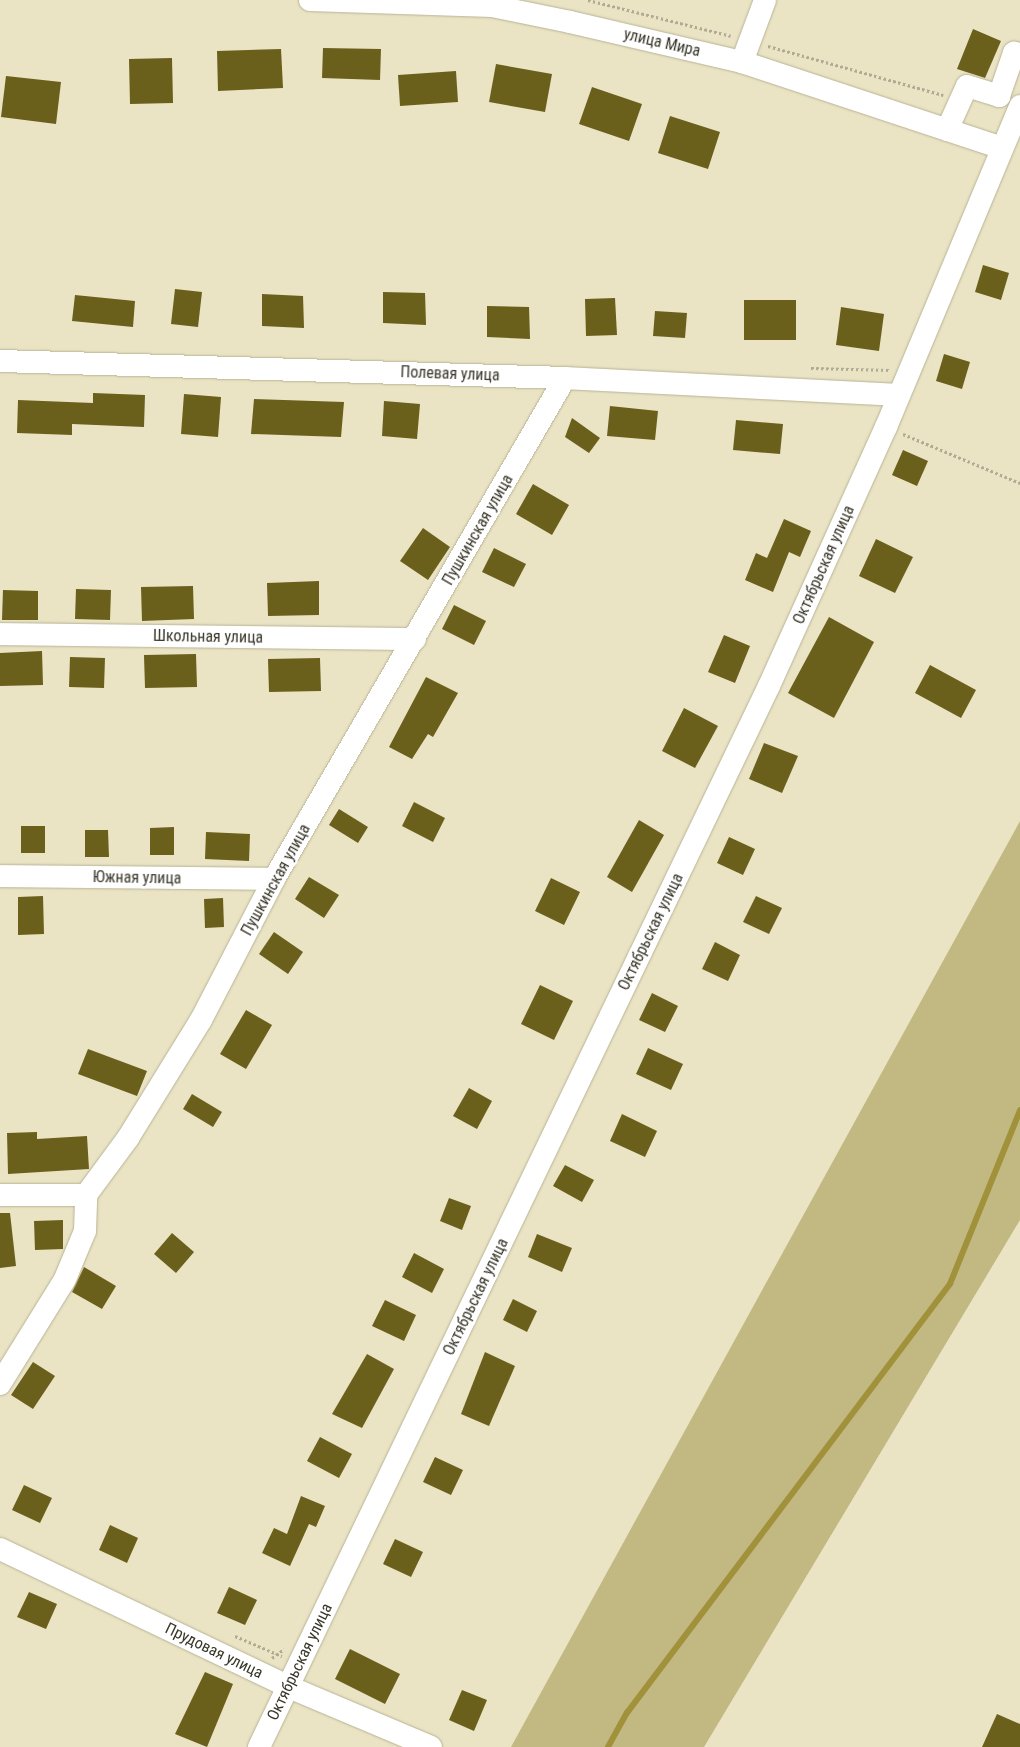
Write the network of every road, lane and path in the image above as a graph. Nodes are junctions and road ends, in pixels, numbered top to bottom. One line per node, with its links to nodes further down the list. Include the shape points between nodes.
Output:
1 (310, 0): 4 (street, улица Мира)
2 (588, 0): 5 (path)
3 (765, 0): 5 (street)
4 (493, 3): 7 (street, улица Мира)
5 (750, 41): 7 (street); 8 (path)
6 (1020, 54): 8 (street, via 1014,53 999,96 967,86)
7 (742, 62): 10 (street, улица Мира)
8 (960, 100): 10 (street)
9 (1020, 106): 11 (street, Октябрьская улица)
10 (947, 130): 11 (street, улица Мира)
11 (1010, 137): 14 (street, Октябрьская улица)
12 (0, 361): 13 (street, Полевая улица)
13 (565, 378): 14 (street, Полевая улица); 18 (street, Пушкинская улица)
14 (899, 395): 15 (street, Октябрьская улица)
15 (886, 427): 16 (path); 25 (street, Октябрьская улица, via 765,695)
16 (1020, 483)
17 (0, 634): 18 (street, Школьная улица)
18 (416, 639): 20 (street, Пушкинская улица)
19 (0, 876): 20 (street, Южная улица)
20 (274, 879): 22 (street, Пушкинская улица, via 200,1020 128,1138)
21 (0, 1195): 22 (street)
22 (86, 1195): 23 (street, via 85,1231 65,1279)
23 (0, 1384)
24 (0, 1549): 25 (street, Прудовая улица)
25 (289, 1687): 26 (street, Октябрьская улица); 27 (street, Прудовая улица)
26 (260, 1747)
27 (431, 1747)

